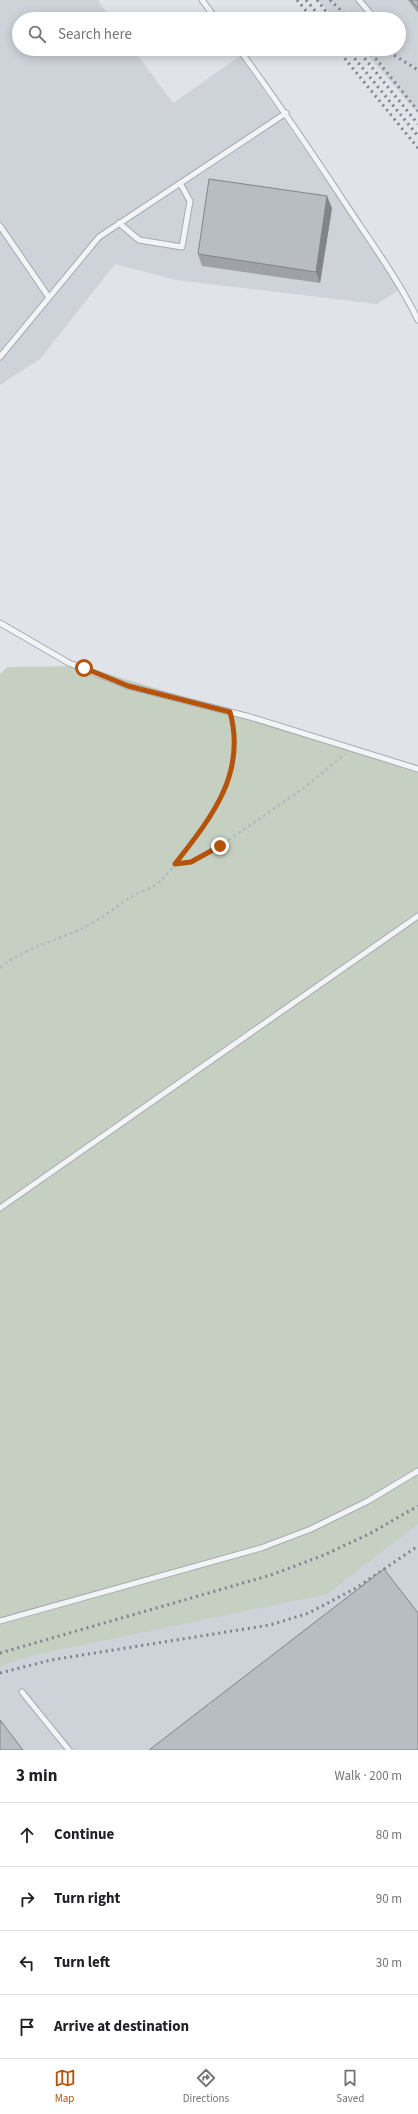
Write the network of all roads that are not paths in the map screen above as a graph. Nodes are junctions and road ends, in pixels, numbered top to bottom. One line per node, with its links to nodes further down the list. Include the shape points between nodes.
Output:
1 (202, 0): 3 (lane)
2 (359, 0): 4 (lane)
3 (211, 12)
4 (369, 12)
5 (244, 56): 6 (lane)
6 (286, 113): 7 (lane); 11 (lane, via 381,256)
7 (180, 183): 8 (lane); 8 (lane, via 190,201 182,247 139,240)
8 (119, 223): 10 (lane, via 99,237)
9 (0, 226): 10 (lane)
10 (48, 296): 12 (lane)
11 (418, 320)
12 (0, 357)
13 (0, 623): 14 (lane, via 76,666 128,686 230,712)
14 (418, 768)
15 (418, 916): 16 (lane)
16 (0, 1208)
17 (418, 1472): 18 (lane, via 311,1530 261,1548)
18 (0, 1622)
19 (22, 1692): 20 (lane)
20 (69, 1750)

